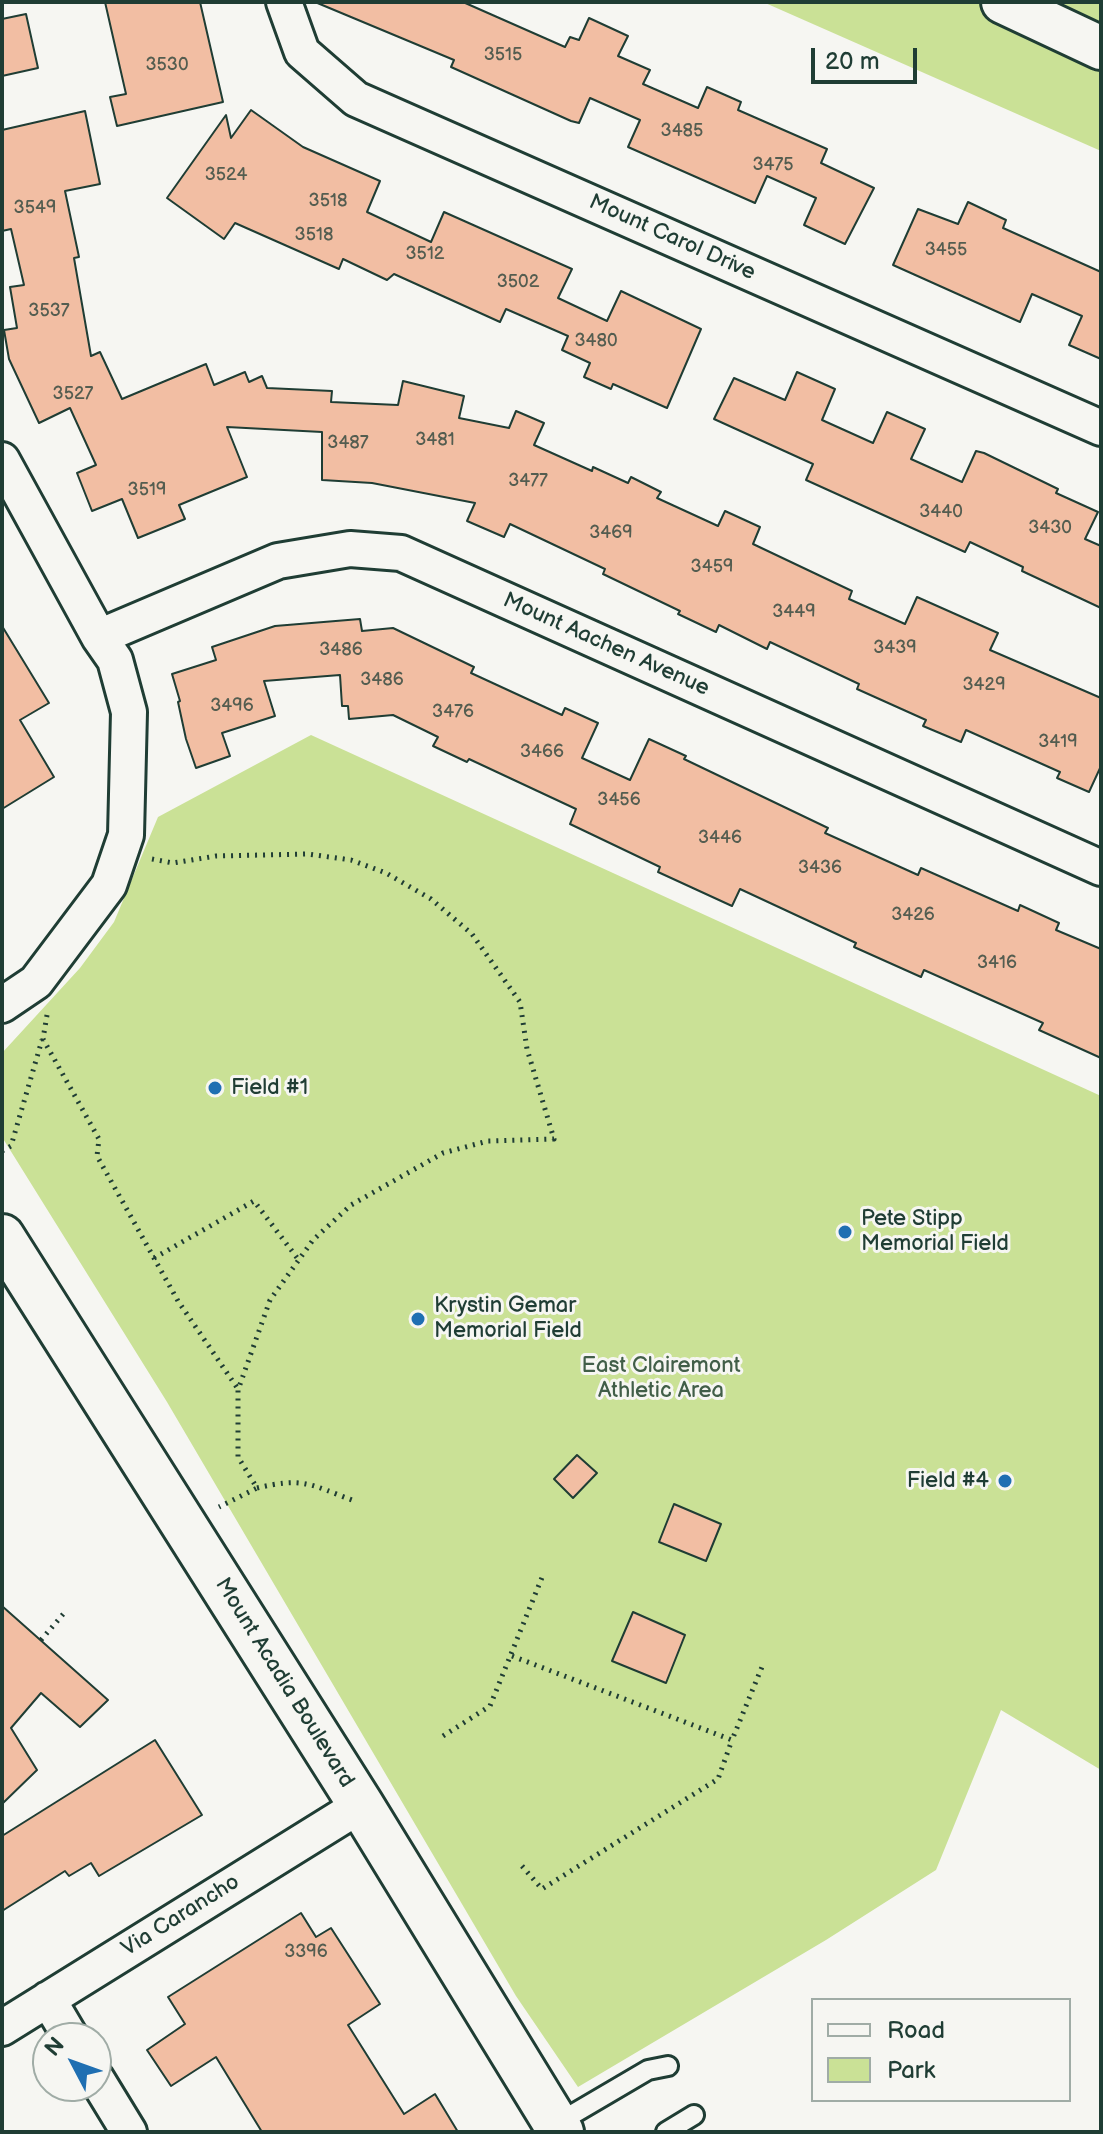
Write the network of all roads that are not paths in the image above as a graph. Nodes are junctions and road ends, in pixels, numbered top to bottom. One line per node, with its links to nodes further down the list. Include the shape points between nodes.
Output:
1 (284, 2): 4 (street, Mount Carol Drive, via 302,52 356,99)
2 (1003, 2): 3 (street)
3 (1101, 48)
4 (1101, 428)
5 (2, 460): 6 (street)
6 (99, 637): 7 (street, Mount Aachen Avenue, via 278,561 350,549 401,553); 8 (street, via 115,660 129,712 126,835 109,885 36,982)
7 (1101, 868)
8 (2, 1005)
9 (2, 1237): 10 (main road, Mount Acadia Boulevard)
10 (361, 1805): 11 (street, Via Carancho); 17 (main road, Mount Acadia Boulevard)
11 (48, 1999): 12 (street); 13 (street, Via Carancho)
12 (62, 2022)
13 (2, 2028)
14 (668, 2066): 17 (lane, via 648,2070)
15 (111, 2102): 18 (street)
16 (694, 2115): 19 (lane)
17 (559, 2128)
18 (129, 2132)
19 (666, 2132)

